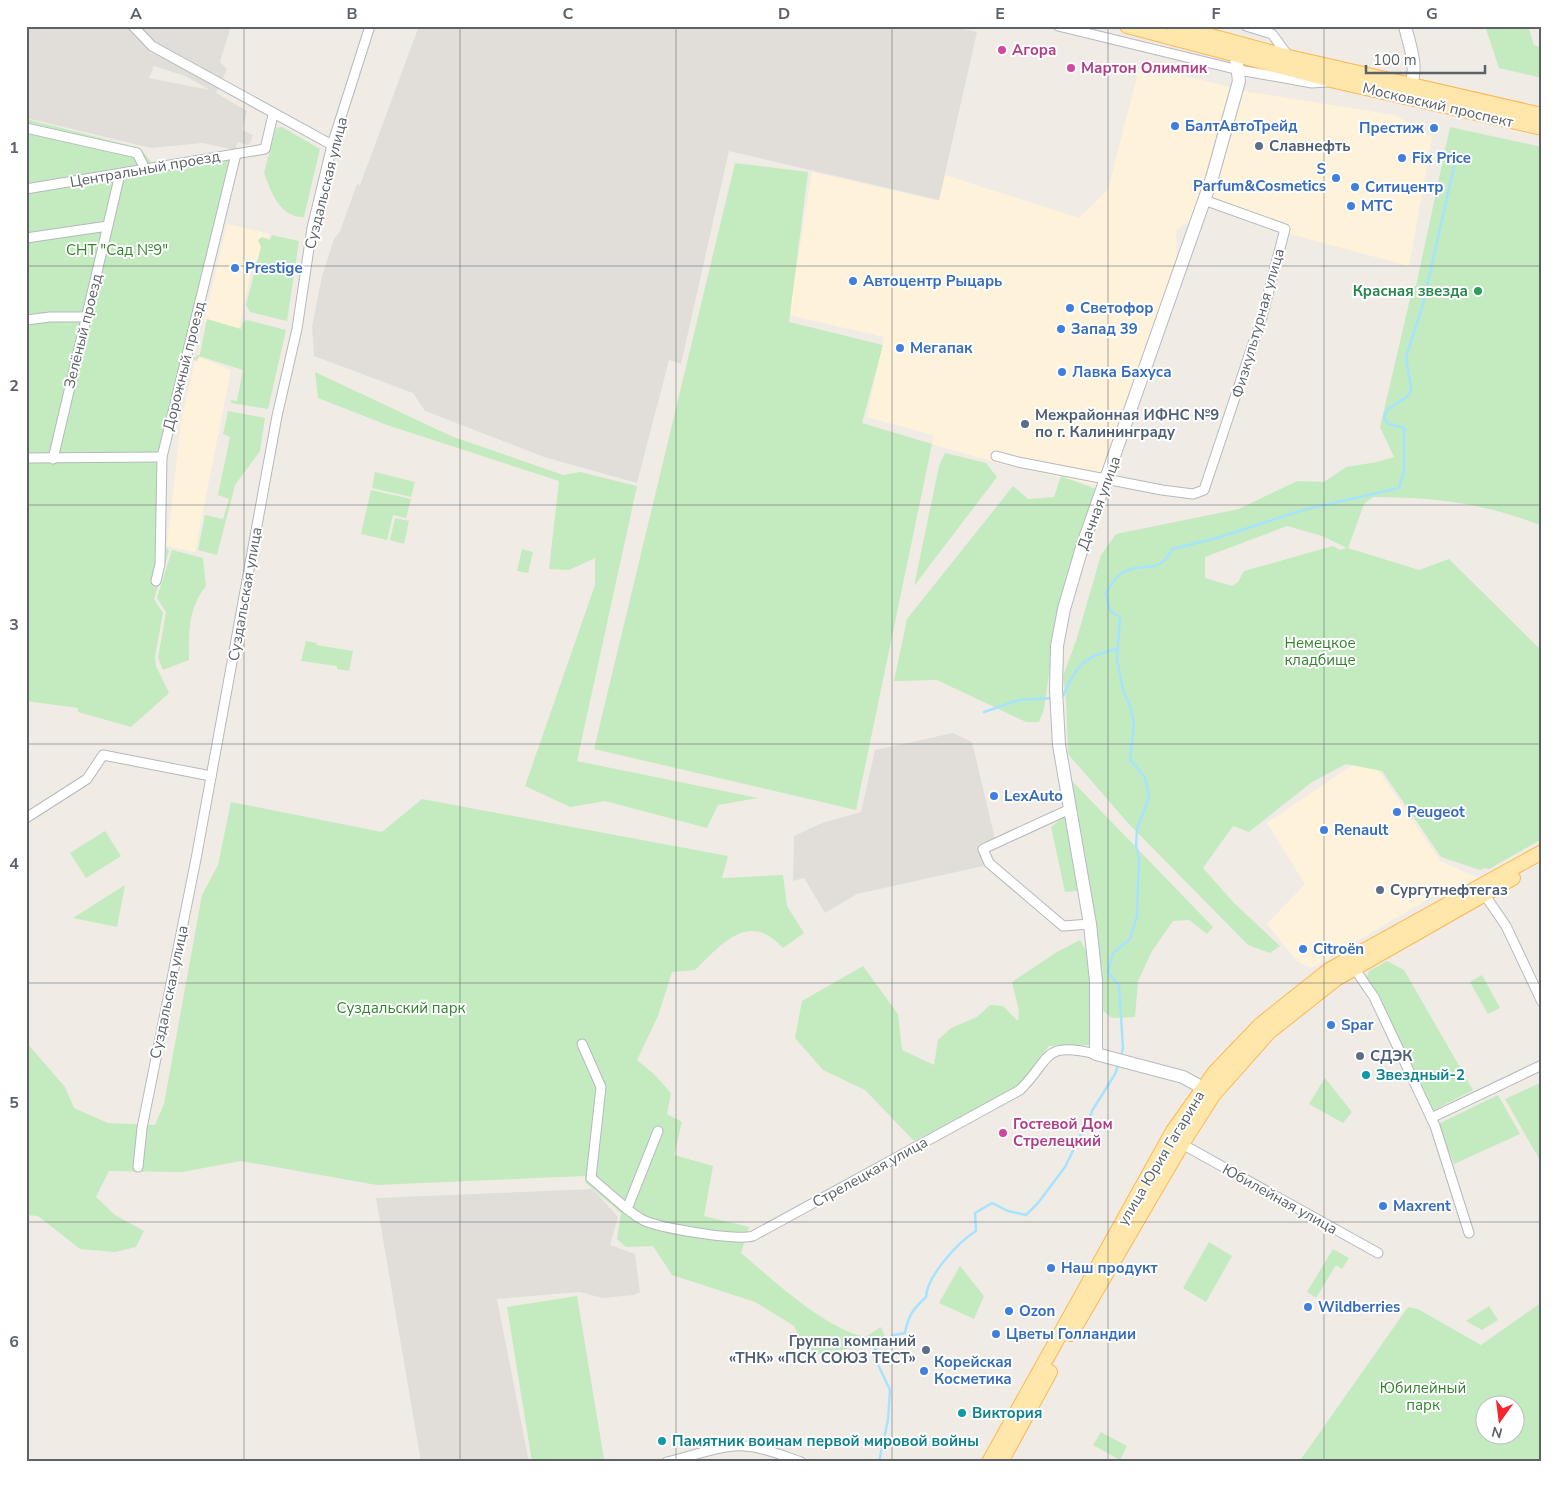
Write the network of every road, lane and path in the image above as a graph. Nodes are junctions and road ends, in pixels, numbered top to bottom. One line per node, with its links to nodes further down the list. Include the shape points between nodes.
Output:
1 (133, 26): 11 (street, via 152,46)
2 (370, 26): 15 (street, Суздальская улица)
3 (1058, 26): 9 (street, Московский проспект)
4 (1127, 26): 9 (main road, Московский проспект)
5 (1174, 26): 8 (main road, Московский проспект)
6 (1246, 26): 8 (street, via 1272,34)
7 (1406, 32): 10 (street)
8 (1289, 57): 10 (main road, Московский проспект)
9 (1238, 63): 14 (main road, Московский проспект); 20 (street, Дачная улица, via 1239,81)
10 (1410, 86): 12 (main road, Московский проспект)
11 (274, 115): 15 (street); 16 (street, Центральный проезд, via 265,149)
12 (1542, 115)
13 (26, 128): 17 (street, via 137,153)
14 (1542, 128)
15 (332, 145): 31 (street, Суздальская улица, via 312,228 297,329 277,416)
16 (236, 154): 17 (street, Центральный проезд); 26 (street, Дорожный проезд)
17 (145, 170): 18 (street, Центральный проезд)
18 (120, 174): 19 (street, Центральный проезд); 21 (street, Зелёный проезд)
19 (26, 189)
20 (1204, 200): 29 (street, Дачная улица); 29 (street, Физкультурная улица, via 1285,229 1262,317 1206,486 1200,493 1193,494)
21 (108, 226): 22 (street); 23 (street, Зелёный проезд)
22 (26, 238)
23 (86, 317): 24 (street); 28 (street, Зелёный проезд)
24 (26, 320)
25 (996, 456): 29 (street)
26 (162, 457): 28 (street); 30 (street, Дорожный проезд, via 160,564)
27 (26, 458): 28 (street)
28 (53, 459)
29 (1108, 478): 32 (street, Дачная улица, via 1083,544 1064,609 1056,654 1059,745)
30 (156, 581)
31 (211, 776): 33 (street, via 103,755 87,779); 47 (street, Суздальская улица, via 142,1128)
32 (1070, 809): 37 (street, Дачная улица); 37 (street, via 983,849 989,863 1063,926)
33 (26, 818)
34 (1542, 852): 38 (main road, улица Юрия Гагарина)
35 (1542, 862): 36 (main road, улица Юрия Гагарина)
36 (1484, 894): 38 (main road, улица Юрия Гагарина); 39 (street, via 1506,926)
37 (1090, 924): 41 (street, via 1096,981)
38 (1351, 963): 43 (main road, улица Юрия Гагарина, via 1269,1032); 44 (street, via 1374,998)
39 (1542, 1002)
40 (582, 1044): 48 (street, Стрелецкая улица, via 601,1087 591,1178)
41 (1096, 1054): 43 (street, Стрелецкая улица, via 1183,1077); 48 (street, Стрелецкая улица, via 1055,1050 1047,1055 1020,1090 744,1239 644,1221)
42 (1542, 1065): 44 (street)
43 (1208, 1090): 46 (main road, улица Юрия Гагарина); 53 (main road, улица Юрия Гагарина, via 1173,1131)
44 (1431, 1118): 49 (street, via 1448,1161)
45 (658, 1131): 48 (street)
46 (1182, 1144): 50 (street, Юбилейная улица); 54 (main road, улица Юрия Гагарина)
47 (138, 1167)
48 (627, 1209)
49 (1469, 1233)
50 (1378, 1253)
51 (667, 1462): 52 (street, via 743,1446)
52 (801, 1462)
53 (989, 1462)
54 (1001, 1462)

